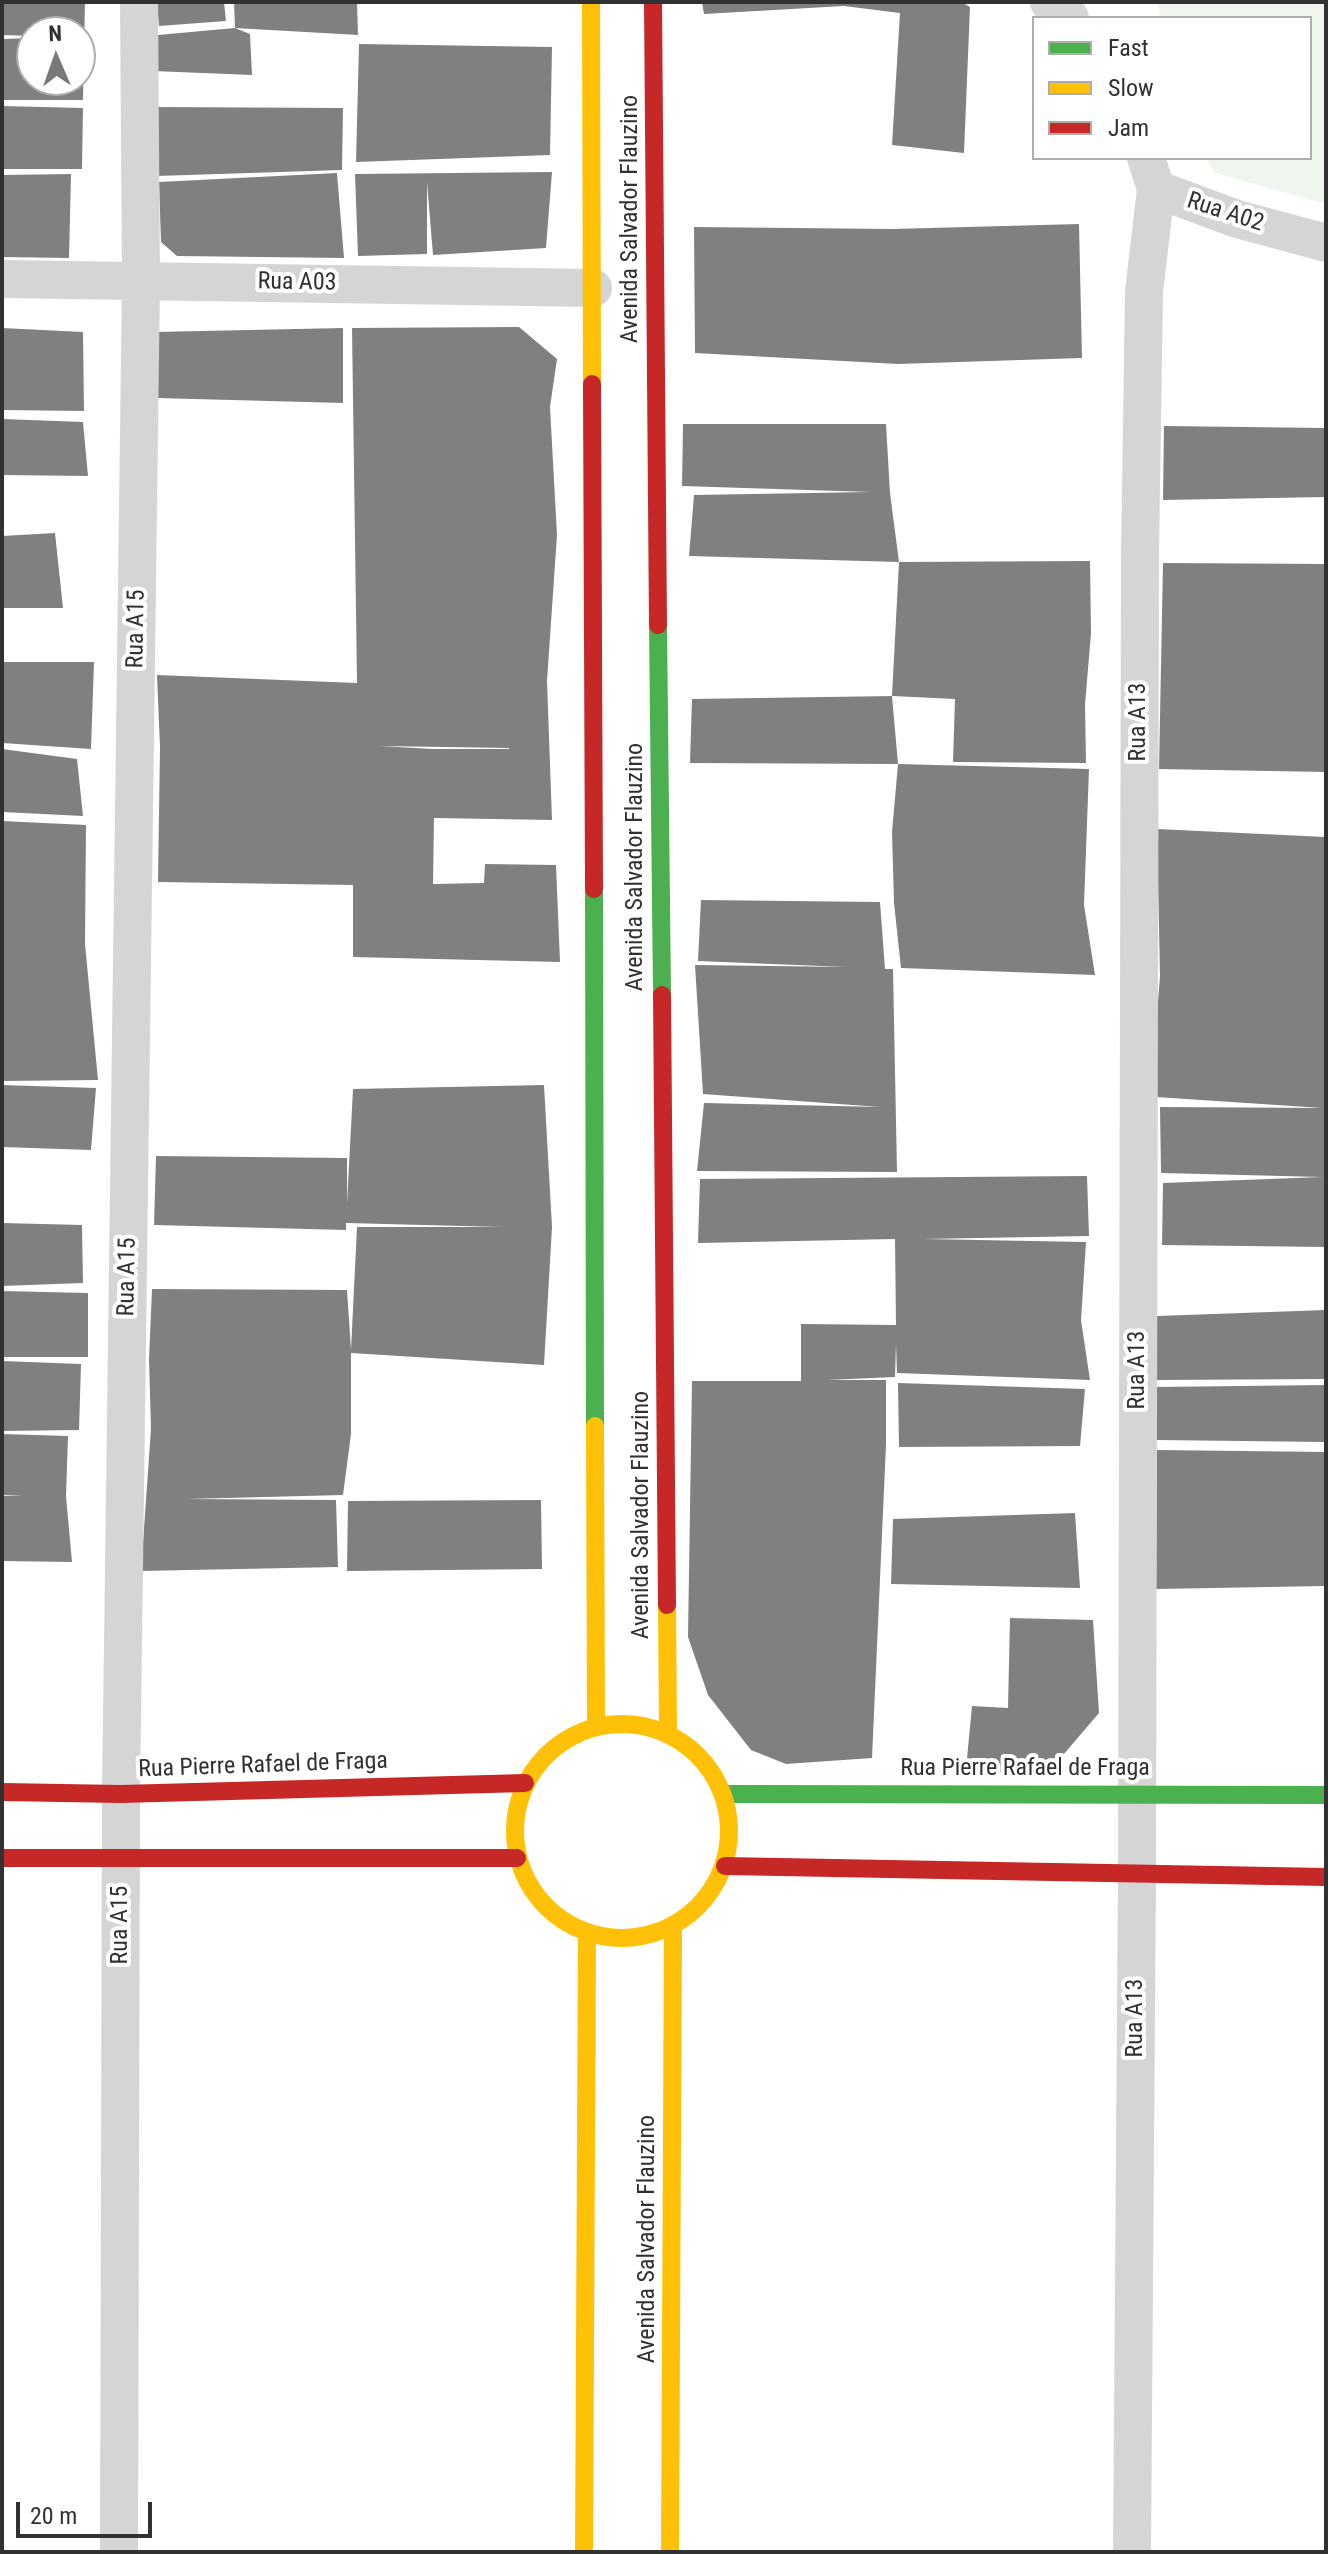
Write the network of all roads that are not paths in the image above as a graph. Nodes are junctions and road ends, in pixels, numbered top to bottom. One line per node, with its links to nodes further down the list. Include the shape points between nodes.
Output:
1 (139, 2): 9 (street, Rua A15)
2 (591, 2): 10 (street, Avenida Salvador Flauzino)
3 (653, 2): 12 (street, Avenida Salvador Flauzino)
4 (1049, 2): 5 (street)
5 (1067, 16)
6 (1151, 174): 7 (street, Rua A02, via 1237,219); 15 (street, Rua A13, via 1140,554)
7 (1326, 243)
8 (2, 279): 9 (street, Rua A03)
9 (141, 281): 10 (street, Rua A03); 16 (street, Rua A15)
10 (593, 288): 11 (street, Avenida Salvador Flauzino)
11 (596, 1726): 12 (street, via 619,1723); 13 (street, via 554,1747)
12 (668, 1731): 17 (street, via 702,1758)
13 (525, 1783): 16 (street, Rua Pierre Rafael de Fraga); 20 (street, via 516,1808)
14 (2, 1792): 16 (street, Rua Pierre Rafael de Fraga)
15 (1136, 1793): 17 (street, Rua Pierre Rafael de Fraga); 18 (street, Rua Pierre Rafael de Fraga); 23 (street, Rua A13)
16 (121, 1794): 21 (street, Rua A15)
17 (724, 1794): 22 (street, via 730,1830)
18 (1326, 1795)
19 (2, 1858): 21 (street)
20 (517, 1858): 21 (street); 26 (street, via 543,1904)
21 (122, 1860): 27 (street, Rua A15)
22 (725, 1866): 23 (street); 25 (street, via 713,1890)
23 (1137, 1874): 24 (street); 30 (street, Rua A13)
24 (1326, 1877)
25 (673, 1925): 26 (street, via 646,1936); 29 (street, Avenida Salvador Flauzino)
26 (587, 1933): 28 (street)
27 (119, 2552)
28 (584, 2552)
29 (670, 2552)
30 (1132, 2552)

